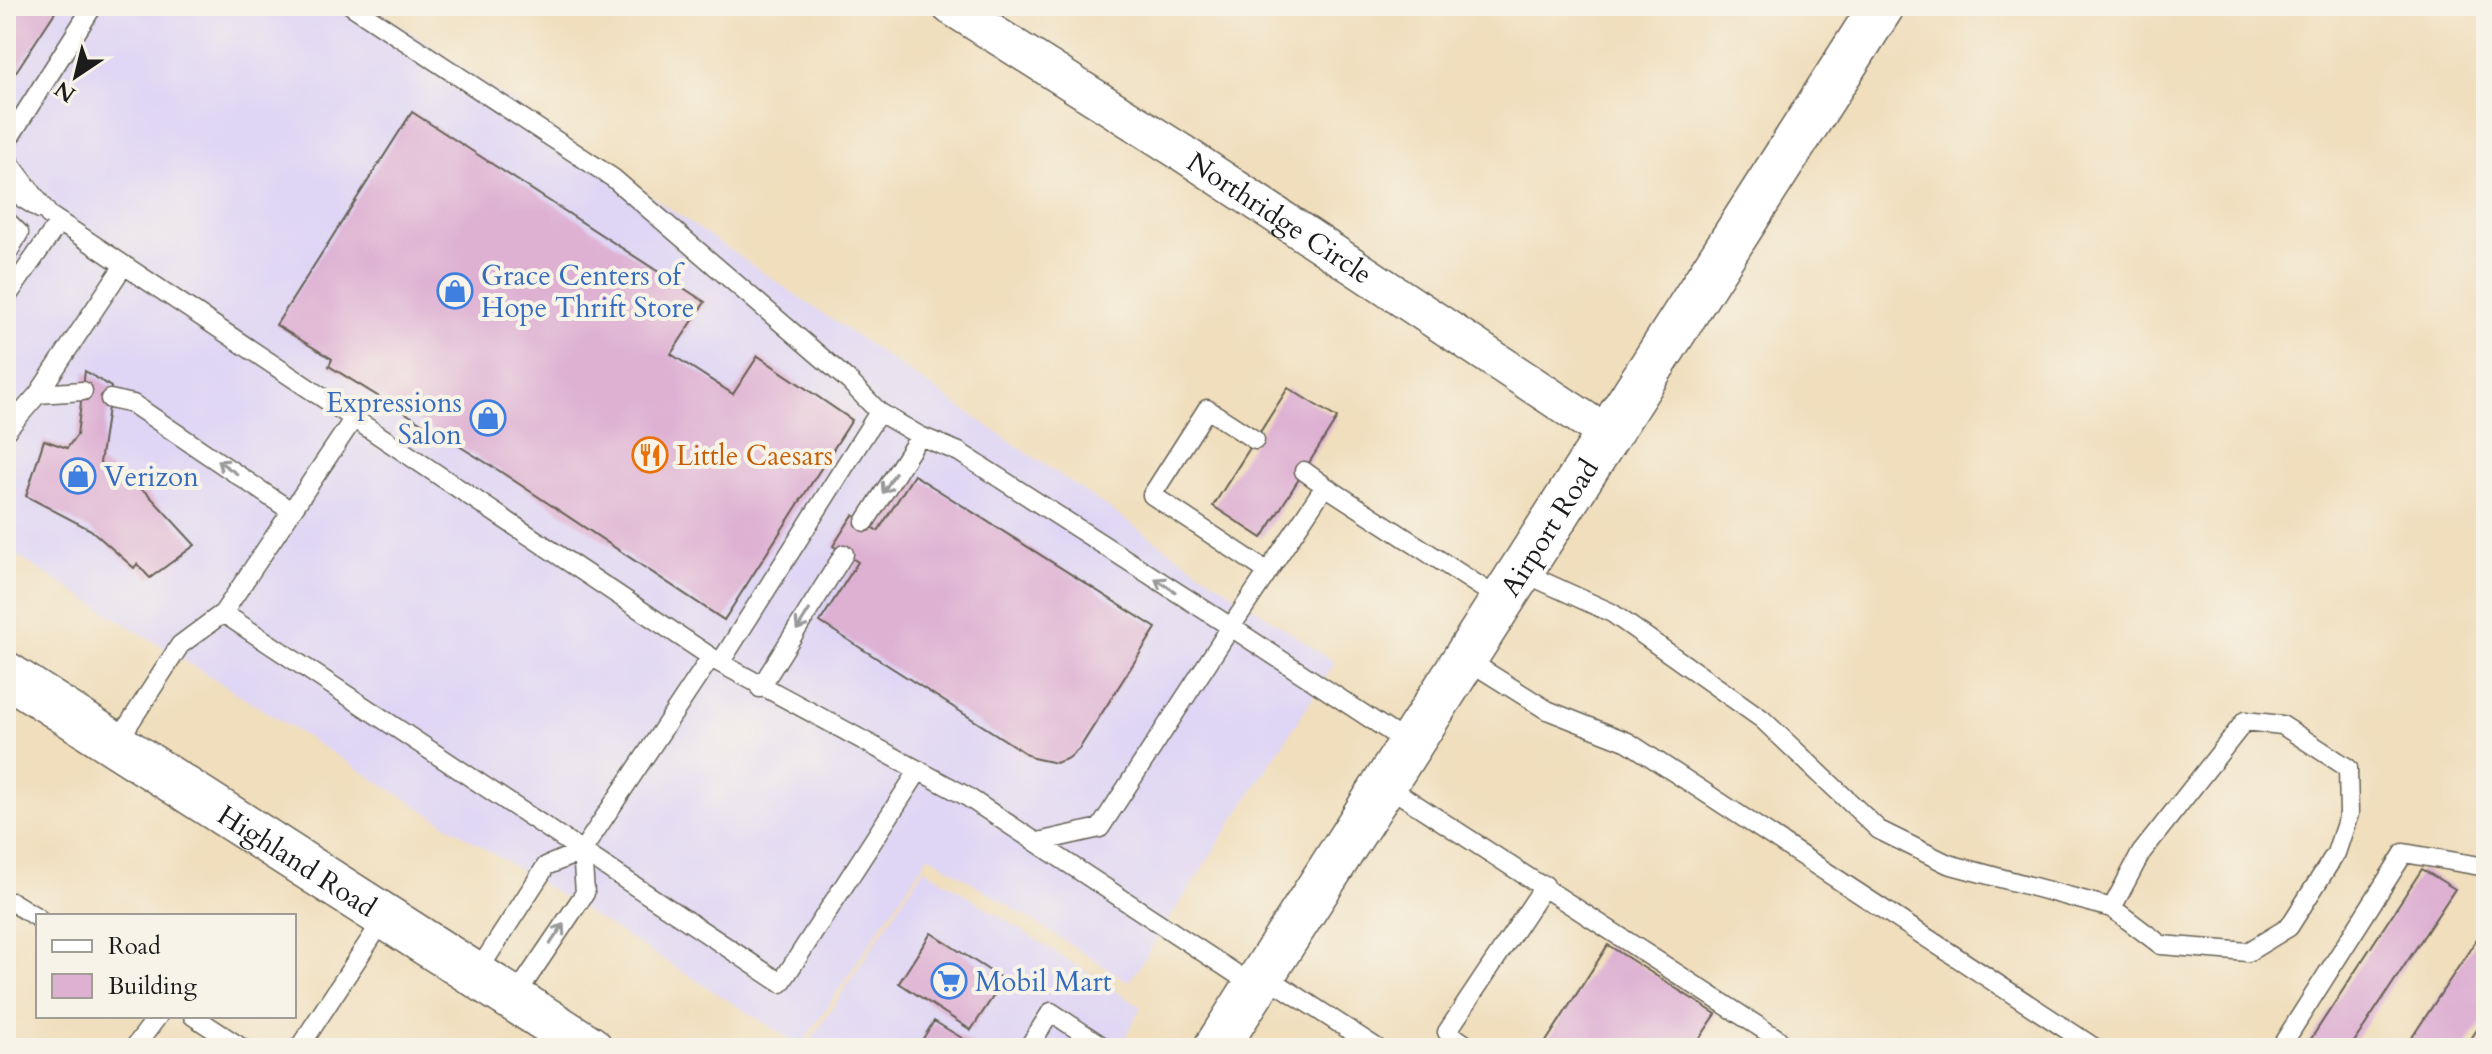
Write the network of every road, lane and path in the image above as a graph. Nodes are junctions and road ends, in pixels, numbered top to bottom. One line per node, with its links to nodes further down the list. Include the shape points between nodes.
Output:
1 (93, 6): 5 (lane)
2 (352, 6): 16 (lane, via 613,178)
3 (950, 6): 19 (street, Northridge Circle)
4 (1882, 6): 19 (main road, Airport Road)
5 (6, 143)
6 (6, 158): 8 (lane)
7 (6, 188): 8 (lane)
8 (54, 218): 11 (lane); 12 (lane)
9 (6, 220): 10 (lane, via 19,233)
10 (6, 256)
11 (124, 265): 14 (lane); 17 (lane)
12 (6, 298)
13 (83, 391): 14 (lane)
14 (38, 394): 18 (lane)
15 (110, 399): 24 (lane, one-way to 15, via 133,404)
16 (879, 412): 20 (lane); 32 (lane)
17 (354, 418): 24 (lane); 32 (lane)
18 (6, 431)
19 (1607, 434): 28 (main road, Airport Road)
20 (920, 436): 25 (lane, one-way to 25); 30 (lane, one-way to 20, via 959,452)
21 (1255, 440): 27 (lane, via 1207,409 1152,495)
22 (1304, 471): 23 (lane)
23 (1325, 486): 27 (lane); 28 (lane)
24 (291, 511): 29 (lane)
25 (865, 522)
26 (844, 554): 34 (lane, one-way to 34)
27 (1268, 572): 30 (lane)
28 (1510, 585): 31 (main road, Airport Road); 44 (lane, via 1612,613 1762,719 1879,830 1948,864)
29 (223, 613): 35 (lane, via 180,645); 40 (lane)
30 (1231, 627): 36 (lane); 39 (lane, via 1100,828)
31 (1464, 658): 36 (main road, Airport Road); 62 (lane, via 1547,710 1628,742)
32 (716, 660): 34 (lane); 40 (lane)
33 (6, 674): 35 (main road, Highland Road)
34 (760, 688): 37 (lane)
35 (116, 744): 46 (main road, Highland Road)
36 (1410, 744): 38 (main road, Airport Road)
37 (919, 770): 39 (lane); 40 (lane, via 781,983)
38 (1384, 784): 42 (lane); 48 (main road, Airport Road)
39 (1038, 842): 48 (lane)
40 (582, 851): 47 (lane, via 546,866); 49 (lane, one-way to 40, via 585,893)
41 (2486, 867): 63 (lane, via 2404,853)
42 (1545, 885): 60 (lane, via 1447,1032); 61 (lane, via 1778,1039)
43 (6, 904): 45 (lane, via 12,902)
44 (2112, 908): 44 (lane, via 2141,853 2245,721 2282,725 2348,768 2349,814 2336,853 2289,927 2248,952 2161,945)
45 (36, 917)
46 (385, 917): 47 (main road, Highland Road); 54 (lane)
47 (475, 975): 49 (main road, Highland Road)
48 (1260, 981): 58 (main road, Airport Road); 59 (lane)
49 (513, 999): 55 (main road, Highland Road)
50 (156, 1018): 52 (lane)
51 (196, 1018): 53 (lane)
52 (134, 1048)
53 (242, 1048)
54 (299, 1048)
55 (590, 1048)
56 (1028, 1048): 57 (lane, via 1051,1012)
57 (1105, 1048)
58 (1216, 1048)
59 (1377, 1048)
60 (1471, 1048)
61 (1772, 1048)
62 (2095, 1048)
63 (2280, 1048)

